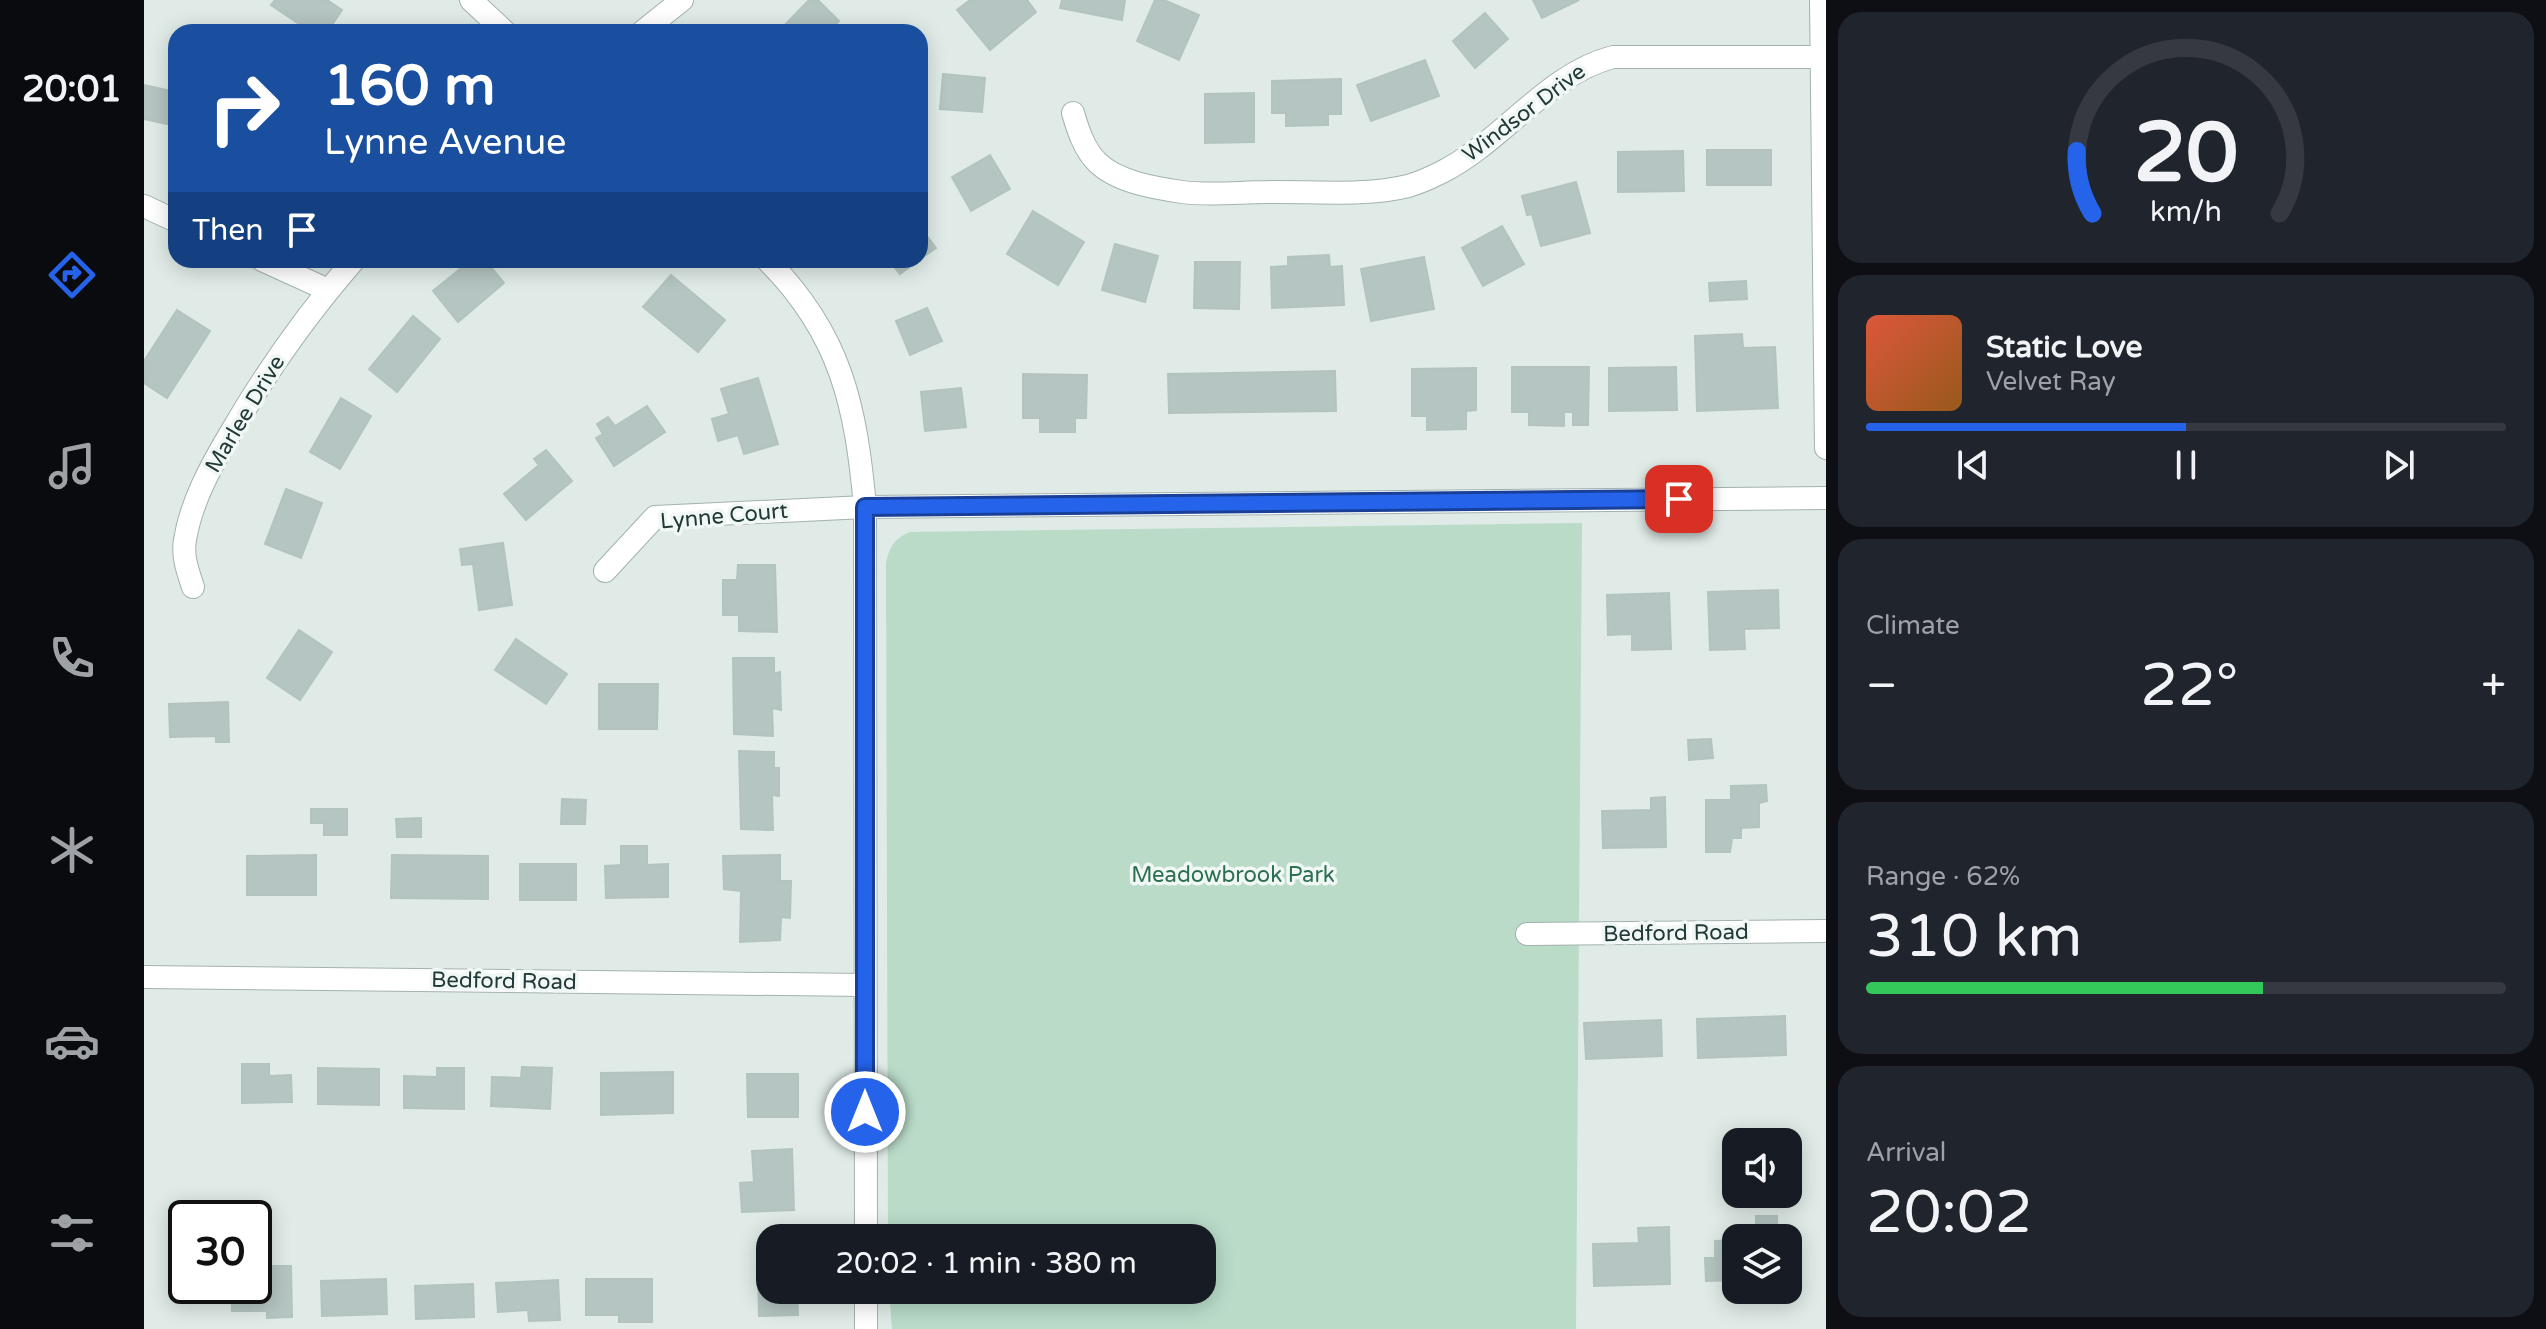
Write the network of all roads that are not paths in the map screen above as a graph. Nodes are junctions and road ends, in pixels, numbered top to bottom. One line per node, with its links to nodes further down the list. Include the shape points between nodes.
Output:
1 (471, 0): 4 (street)
2 (682, 0): 5 (street)
3 (1821, 0): 6 (street)
4 (496, 24)
5 (652, 24)
6 (1824, 57): 7 (street, Windsor Drive, via 1613,57 1593,62 1572,73 1476,152 1410,185 1375,191 1185,193 1147,185 1097,162); 14 (street)
7 (1073, 113)
8 (144, 206): 9 (street)
9 (168, 217)
10 (280, 268): 13 (street)
11 (347, 268): 13 (street, Marlee Drive)
12 (775, 268): 16 (street, via 818,322 835,356 859,441)
13 (328, 290): 18 (street, Marlee Drive, via 263,380 195,501 184,541)
14 (1826, 448)
15 (1826, 498): 16 (street, Lynne Court)
16 (865, 507): 17 (street, Lynne Court, via 655,517); 22 (street)
17 (605, 571)
18 (193, 587)
19 (1826, 931): 20 (street, Bedford Road)
20 (1527, 934)
21 (144, 977): 22 (street, Bedford Road)
22 (864, 985): 23 (street)
23 (866, 1224)
24 (866, 1304): 25 (street)
25 (866, 1329)

